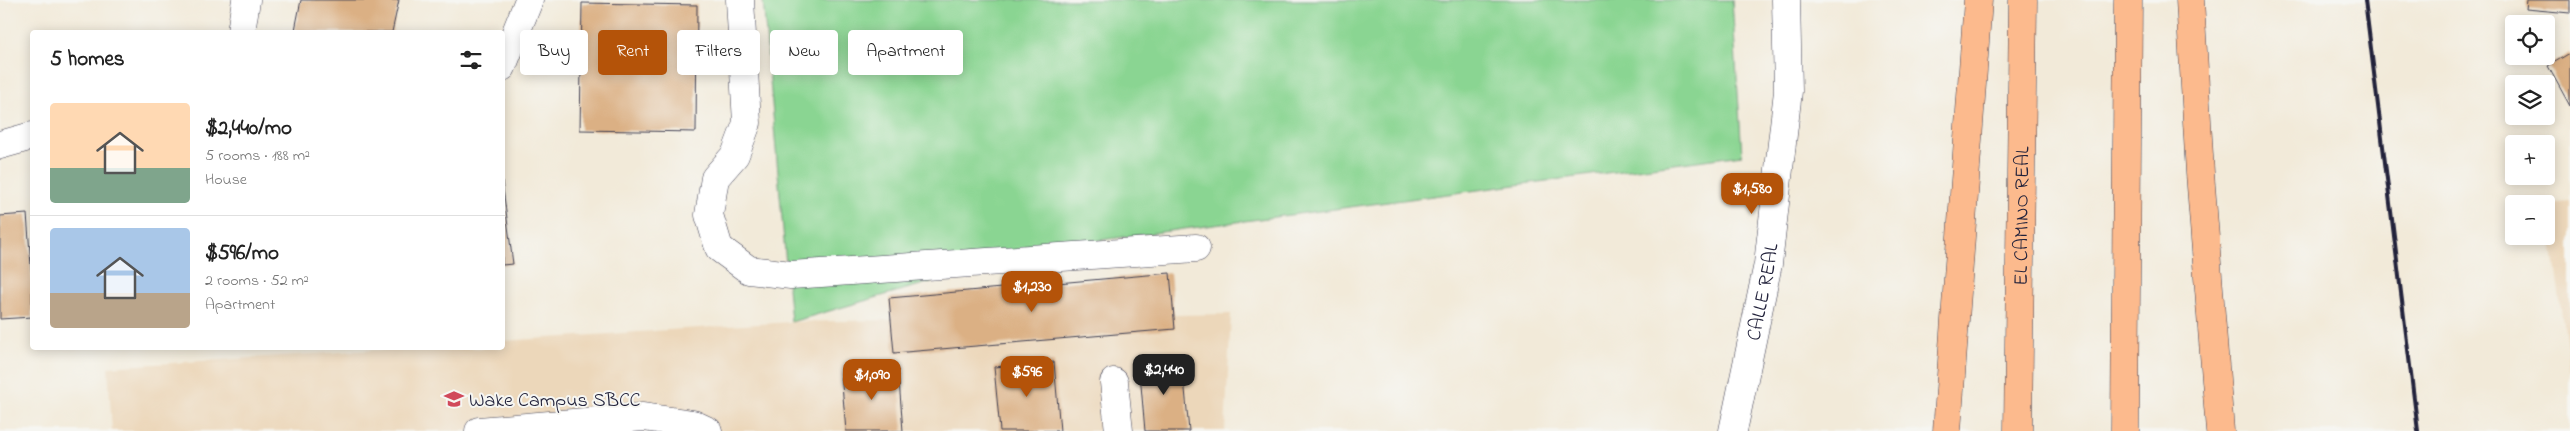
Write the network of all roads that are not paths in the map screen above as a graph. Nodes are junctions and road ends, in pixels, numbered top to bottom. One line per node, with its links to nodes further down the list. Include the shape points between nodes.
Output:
1 (246, 0): 9 (street)
2 (528, 0): 10 (street)
3 (740, 0): 13 (street, via 747,123 735,155 715,178 709,215 718,248 749,270 791,275)
4 (1786, 0): 18 (street, CALLE REAL, via 1788,91 1768,264)
5 (1978, 0): 19 (highway)
6 (2023, 0): 20 (highway, EL CAMINO REAL)
7 (2128, 0): 21 (highway)
8 (2190, 0): 22 (highway)
9 (241, 30)
10 (505, 59)
11 (30, 137): 12 (street)
12 (0, 145)
13 (1196, 248)
14 (1114, 382): 17 (street)
15 (479, 431): 16 (street, via 643,417 693,424)
16 (708, 431)
17 (1119, 431)
18 (1732, 431)
19 (1947, 431)
20 (2018, 431)
21 (2126, 431)
22 (2220, 431)

